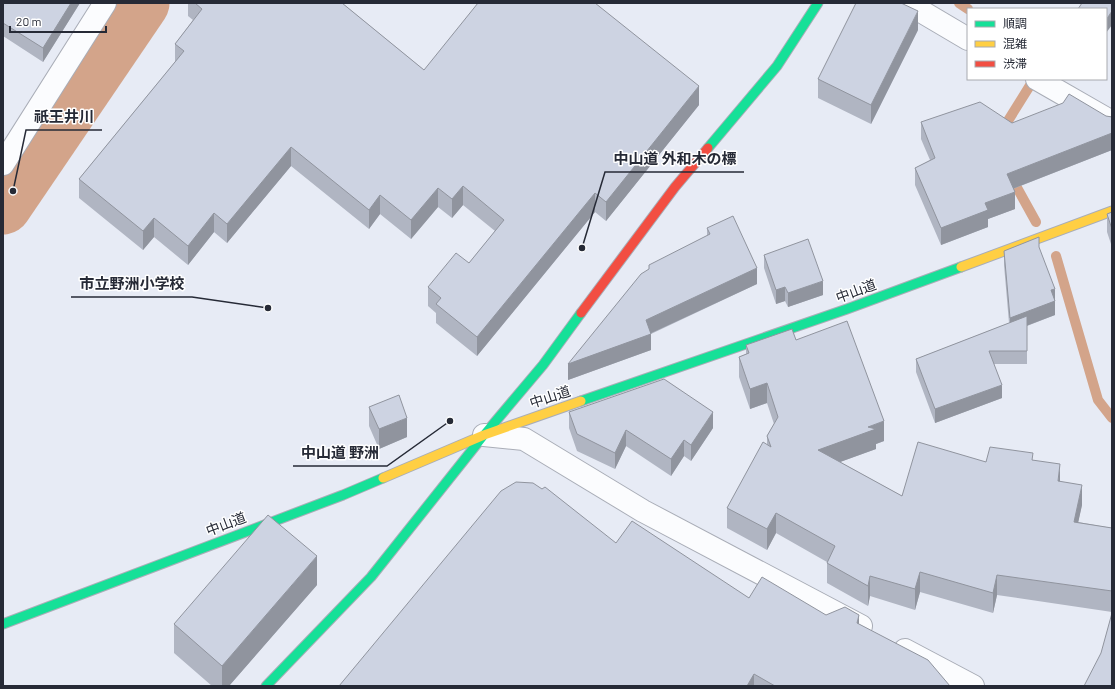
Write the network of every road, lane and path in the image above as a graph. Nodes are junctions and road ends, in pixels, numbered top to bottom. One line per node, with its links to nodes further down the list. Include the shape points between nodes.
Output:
1 (105, 3): 7 (street)
2 (818, 3): 9 (street, via 777,66 675,187 542,365)
3 (907, 3): 4 (street)
4 (967, 37)
5 (1040, 80): 6 (street)
6 (1112, 122)
7 (3, 164)
8 (1112, 211): 9 (street, 中山道, via 847,309)
9 (484, 435): 10 (street, 中山道, via 343,495); 11 (street, via 371,577); 12 (street, via 524,439 643,511)
10 (3, 624)
11 (266, 686)
12 (973, 686)

